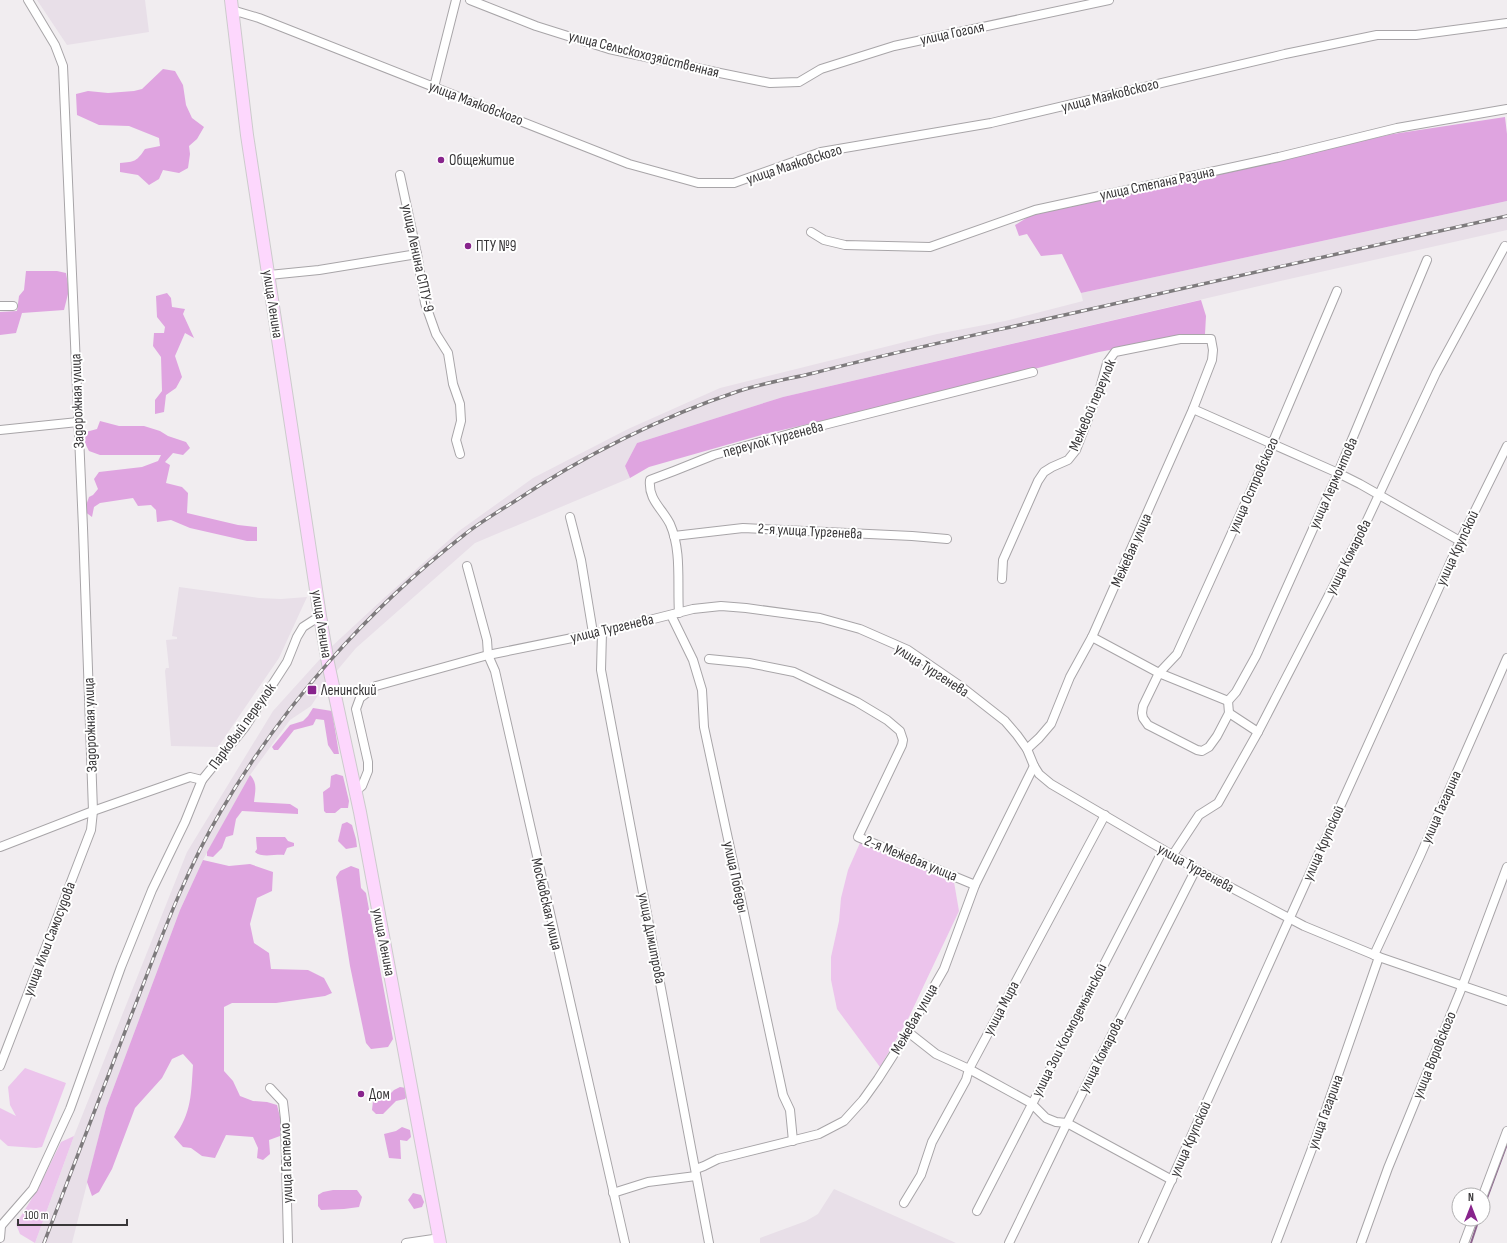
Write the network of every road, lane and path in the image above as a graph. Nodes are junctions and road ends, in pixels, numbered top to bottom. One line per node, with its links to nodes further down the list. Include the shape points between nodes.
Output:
1 (28, 0): 22 (street, Задорожная улица, via 55,45 63,66)
2 (456, 0): 8 (street)
3 (470, 0): 7 (street, улица Сельскохозяйственная, via 536,26 608,49 770,83)
4 (1109, 0): 7 (street, улица Гоголя, via 894,46 821,70)
5 (231, 5): 8 (street, улица Маяковского); 15 (main road, улица Ленина, via 247,135)
6 (1507, 23): 8 (street, улица Маяковского, via 1416,35 1377,35 1200,73 986,124 820,152 734,183 698,183 629,164)
7 (799, 82)
8 (434, 87)
9 (1507, 109): 11 (street, улица Степана Разина, via 1397,128 1279,157 1035,210 930,247 845,245 824,240)
10 (400, 175): 13 (street, улица Ленина СПТУ-9)
11 (811, 232)
12 (1505, 246): 28 (street, улица Комарова, via 1436,374)
13 (417, 254): 15 (street, via 320,270); 26 (street, улица Ленина СПТУ-9, via 424,303 436,334 448,353 453,384 460,404 461,421 456,440)
14 (1427, 260): 27 (street, улица Лермонтова)
15 (269, 274): 37 (main road, улица Ленина)
16 (1337, 291): 24 (street, улица Островского)
17 (0, 306): 18 (street)
18 (13, 306)
19 (1211, 339): 21 (street, Межевая улица, via 1212,360); 34 (street, Межевой переулок, via 1180,339 1115,352 1107,363 1076,450 1068,460 1044,472 1038,481 1003,560)
20 (1033, 372): 30 (street, переулок Тургенева, via 728,451 650,480 653,498 670,524)
21 (1193, 409): 24 (street); 40 (street, Межевая улица)
22 (78, 422): 23 (street); 52 (street, Задорожная улица)
23 (0, 430)
24 (1272, 444): 27 (street); 44 (street, улица Островского, via 1177,654)
25 (1507, 446): 32 (street, улица Крупской)
26 (460, 454)
27 (1338, 473): 28 (street); 45 (street, улица Лермонтова, via 1256,656 1236,692)
28 (1378, 495): 32 (street); 47 (street, улица Комарова)
29 (570, 517): 39 (street, via 581,560)
30 (674, 536): 31 (street, 2-я улица Тургенева, via 742,528); 35 (street, переулок Тургенева)
31 (947, 539)
32 (1460, 541): 60 (street, улица Крупской)
33 (467, 566): 41 (street, Московская улица, via 487,640)
34 (1002, 579)
35 (680, 613): 36 (street, улица Тургенева); 48 (street, улица Тургенева, via 706,607 746,608 820,618 860,629 908,650 959,685 1005,721)
36 (671, 615): 38 (street, улица Тургенева); 71 (street, улица Победы, via 693,660 702,690 704,727 783,1095 790,1110)
37 (320, 616): 50 (street, Парковый переулок, via 303,627 287,662 245,727); 51 (main road, улица Ленина)
38 (602, 632): 39 (street, улица Тургенева); 72 (street, улица Димитрова, via 601,670)
39 (594, 633): 41 (street, улица Тургенева)
40 (1092, 636): 44 (street); 48 (street, Межевая улица, via 1070,677 1051,724)
41 (488, 655): 51 (street, улица Тургенева, via 376,686 360,698 356,710 368,771 362,786); 75 (street, Московская улица, via 496,679)
42 (1507, 658): 61 (street, улица Гагарина)
43 (708, 659): 59 (street, 2-я Межевая улица, via 749,663 794,672 857,702 900,731 902,745 858,837)
44 (1158, 673): 45 (street); 46 (street, via 1142,706 1143,718 1148,724 1202,751 1209,748)
45 (1228, 701): 46 (street)
46 (1229, 713): 47 (street)
47 (1258, 732): 56 (street, улица Комарова, via 1218,803 1198,815)
48 (1026, 749): 49 (street, улица Тургенева)
49 (1034, 766): 53 (street, улица Тургенева, via 1051,784); 59 (street, Межевая улица)
50 (202, 780): 52 (street, Парковый переулок, via 190,777); 78 (street, via 152,890 70,1109 33,1189)
51 (356, 791): 81 (main road, улица Ленина)
52 (93, 811): 54 (street, Парковый переулок); 65 (street, улица Ильи Самосудова, via 91,830)
53 (1105, 816): 55 (street, улица Тургенева); 66 (street, улица Мира)
54 (0, 847)
55 (1163, 850): 56 (street, улица Тургенева); 68 (street, улица Зои Космодемьянской)
56 (1172, 856): 58 (street, улица Тургенева)
57 (1507, 867): 62 (street, улица Воровского)
58 (1196, 869): 60 (street, улица Тургенева); 69 (street, улица Комарова)
59 (975, 885): 64 (street, Межевая улица, via 944,969)
60 (1290, 918): 61 (street, улица Тургенева); 73 (street, улица Крупской)
61 (1377, 956): 62 (street, улица Тургенева); 88 (street, улица Гагарина, via 1316,1138)
62 (1462, 986): 63 (street, улица Тургенева); 89 (street, улица Воровского, via 1388,1168)
63 (1507, 1001)
64 (908, 1032): 66 (street, via 936,1054); 71 (street, Межевая улица, via 878,1080 844,1121 820,1134)
65 (0, 1066)
66 (969, 1069): 68 (street); 76 (street, улица Мира, via 966,1080 932,1142 920,1175)
67 (270, 1088): 82 (street, улица Гастелло, via 283,1102 285,1119)
68 (1031, 1103): 69 (street, via 1046,1118); 77 (street, улица Зои Космодемьянской)
69 (1067, 1123): 73 (street); 86 (street, улица Комарова)
70 (1507, 1131): 74 (street)
71 (793, 1141): 72 (street, Межевая улица, via 718,1160)
72 (696, 1172): 75 (street, Межевая улица, via 648,1182); 85 (street, улица Димитрова)
73 (1172, 1180): 87 (street, улица Крупской)
74 (1486, 1187)
75 (613, 1193): 84 (street, Московская улица)
76 (904, 1203)
77 (977, 1211)
78 (0, 1226): 80 (street)
79 (1471, 1227): 90 (street)
80 (0, 1238)
81 (440, 1240): 83 (street)
82 (288, 1243)
83 (406, 1243)
84 (624, 1243)
85 (709, 1243)
86 (1009, 1243)
87 (1143, 1243)
88 (1276, 1243)
89 (1362, 1243)
90 (1464, 1243)

